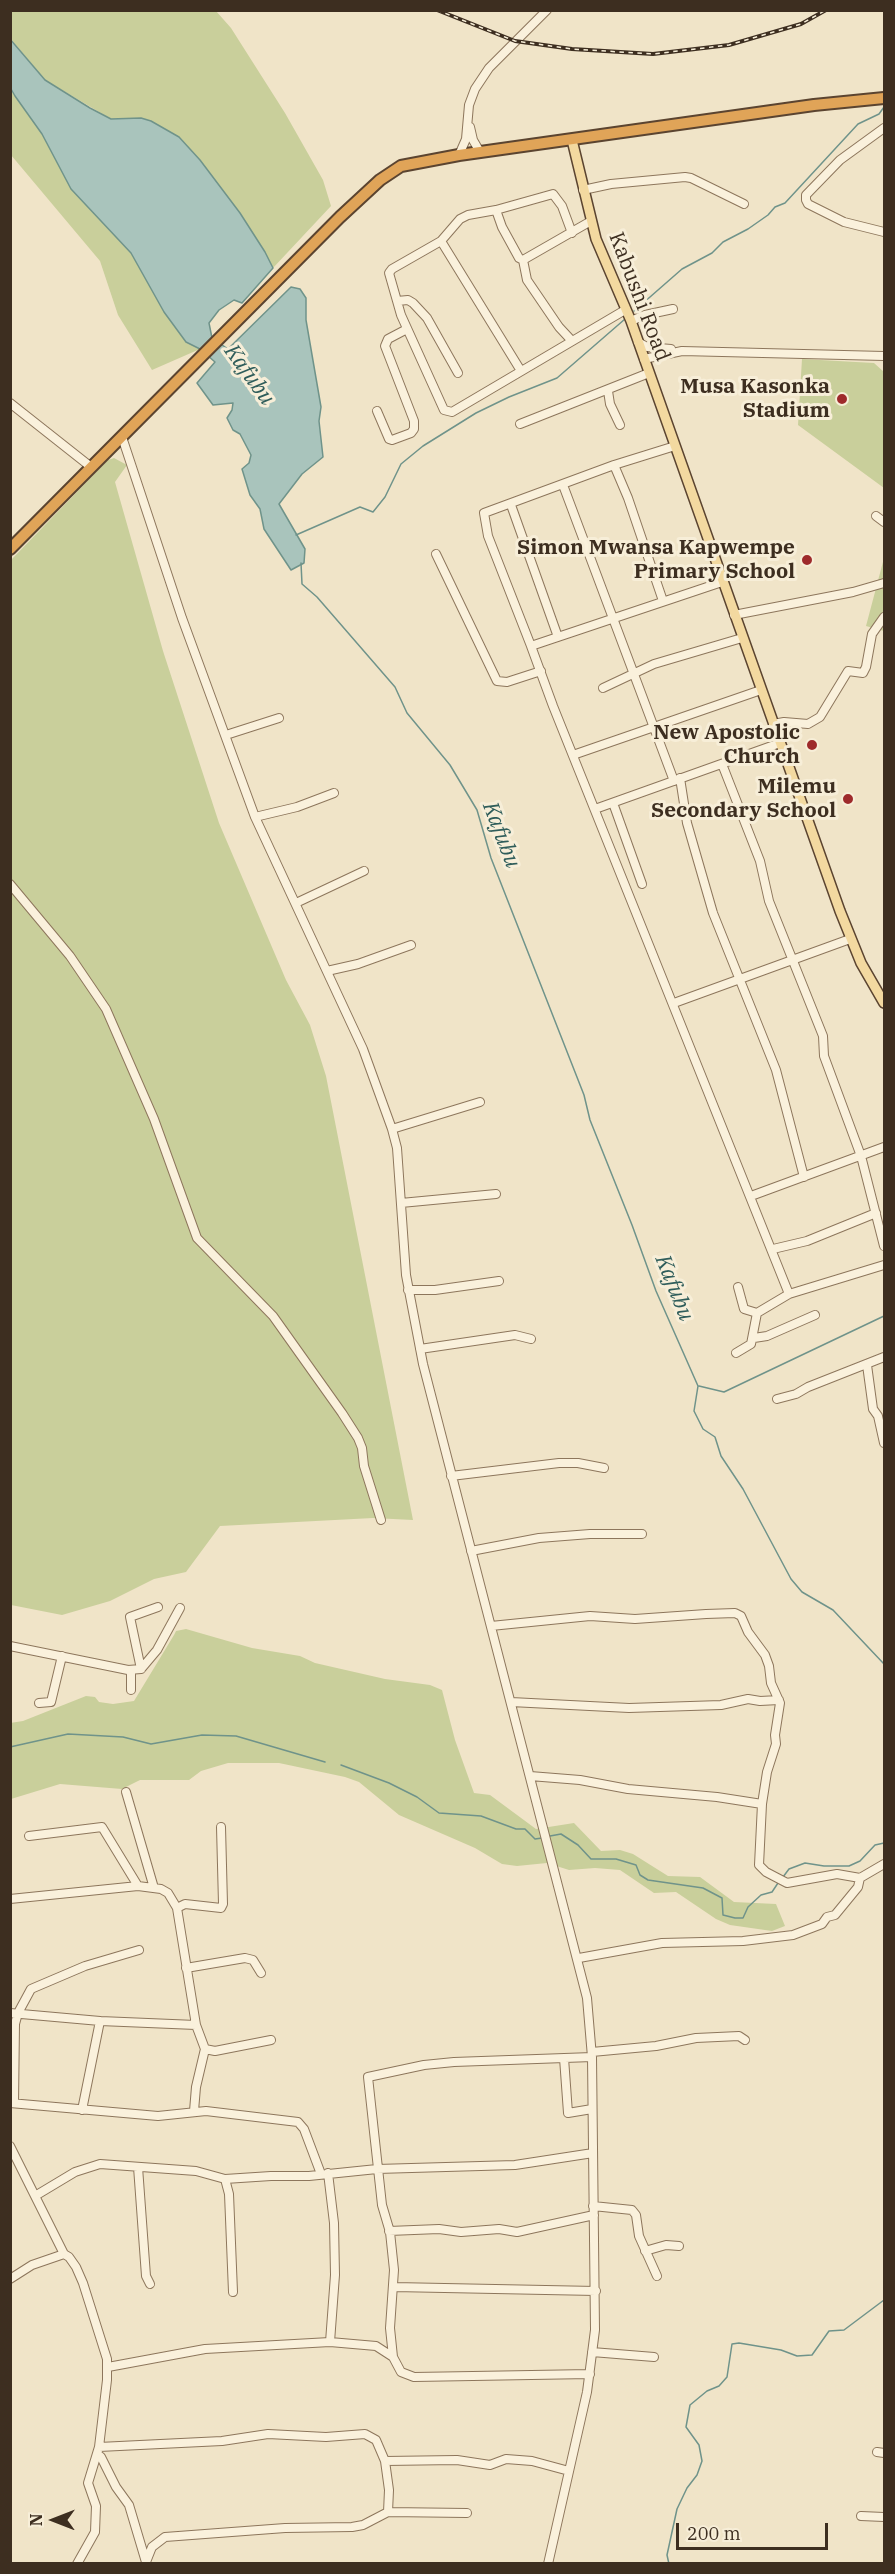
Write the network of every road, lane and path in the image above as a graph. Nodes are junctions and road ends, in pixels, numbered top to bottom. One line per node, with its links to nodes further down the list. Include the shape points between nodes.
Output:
1 (546, 10): 3 (street, via 481,78 472,94)
2 (885, 98): 5 (highway)
3 (468, 120): 6 (street); 7 (street, via 465,145)
4 (885, 128): 12 (street, via 840,160 806,195 806,200 844,222)
5 (572, 140): 6 (highway); 8 (main road, Kabushi Road)
6 (480, 152): 7 (highway)
7 (459, 155): 34 (highway, via 406,163 394,169 340,217)
8 (583, 190): 9 (street, via 685,177); 11 (main road, Kabushi Road)
9 (744, 204)
10 (496, 210): 13 (street, via 553,194); 14 (street, via 460,219); 15 (street)
11 (591, 221): 13 (street); 18 (main road, Kabushi Road)
12 (885, 232)
13 (572, 233): 15 (street)
14 (441, 241): 16 (street, via 392,269 389,280); 26 (street)
15 (523, 260): 21 (street, via 527,280)
16 (397, 301): 20 (street); 27 (street, via 408,300 428,318)
17 (673, 309): 19 (street)
18 (625, 310): 19 (main road, Kabushi Road); 21 (street)
19 (631, 321): 22 (main road, Kabushi Road)
20 (407, 329): 26 (street, via 448,412); 31 (street, via 384,345 414,429 389,439)
21 (572, 341): 26 (street)
22 (638, 342): 23 (street, via 647,347); 25 (main road, Kabushi Road)
23 (682, 351): 24 (street); 25 (street)
24 (885, 356)
25 (644, 359): 28 (main road, Kabushi Road)
26 (520, 371)
27 (458, 373)
28 (649, 373): 29 (street); 35 (main road, Kabushi Road)
29 (608, 391): 32 (street); 33 (street)
30 (10, 403): 37 (street)
31 (377, 411)
32 (520, 424)
33 (620, 425)
34 (122, 437): 37 (highway); 60 (street)
35 (675, 446): 36 (street); 44 (main road, Kabushi Road)
36 (614, 465): 38 (street); 46 (street)
37 (91, 467): 42 (highway)
38 (563, 485): 39 (street); 49 (street)
39 (511, 505): 50 (street); 52 (street, via 484,513 484,522)
40 (876, 516): 41 (street)
41 (885, 522)
42 (10, 549)
43 (436, 554): 53 (street, via 497,681 507,682)
44 (723, 582): 46 (street); 47 (main road, Kabushi Road)
45 (885, 583): 47 (street)
46 (663, 601): 49 (street)
47 (734, 615): 51 (main road, Kabushi Road)
48 (885, 617): 58 (street, via 872,634 867,667 863,673 848,671 820,717 808,724)
49 (612, 619): 50 (street); 54 (street)
50 (558, 637): 52 (street)
51 (742, 638): 54 (street); 56 (main road, Kabushi Road)
52 (531, 646): 53 (street)
53 (541, 670): 62 (street)
54 (635, 673): 55 (street); 59 (street)
55 (603, 688)
56 (761, 690): 58 (main road, Kabushi Road); 59 (street)
57 (279, 718): 60 (street)
58 (773, 724): 61 (main road, Kabushi Road)
59 (654, 727): 62 (street); 64 (street)
60 (226, 735): 68 (street)
61 (780, 743): 63 (street); 73 (main road, Kabushi Road)
62 (573, 755): 67 (street)
63 (722, 764): 64 (street); 75 (street, via 760,861 769,901)
64 (677, 780): 66 (street); 77 (street, via 698,864)
65 (334, 793): 68 (street)
66 (613, 802): 67 (street); 70 (street)
67 (595, 809): 79 (street)
68 (255, 817): 72 (street)
69 (364, 871): 72 (street)
70 (642, 884)
71 (10, 885): 108 (street, via 70,956 106,1009 154,1119 197,1238 273,1316 358,1438)
72 (296, 903): 76 (street)
73 (850, 939): 75 (street); 78 (main road, Kabushi Road)
74 (411, 945): 76 (street)
75 (792, 960): 77 (street); 83 (street, via 823,1036 824,1056)
76 (327, 971): 81 (street, via 363,1049)
77 (738, 980): 79 (street); 84 (street, via 776,1070)
78 (885, 1003)
79 (674, 1004): 86 (street)
80 (480, 1102): 81 (street)
81 (392, 1129): 87 (street)
82 (885, 1147): 83 (street)
83 (861, 1156): 84 (street); 88 (street)
84 (804, 1177): 86 (street)
85 (496, 1194): 87 (street)
86 (751, 1196): 90 (street)
87 (401, 1203): 94 (street)
88 (876, 1213): 89 (street); 90 (street, via 807,1241)
89 (885, 1246)
90 (773, 1249): 95 (street)
91 (885, 1265): 95 (street)
92 (499, 1281): 94 (street)
93 (738, 1287): 96 (street, via 744,1309)
94 (408, 1290): 100 (street)
95 (789, 1294): 96 (street)
96 (757, 1313): 98 (street)
97 (815, 1316): 98 (street)
98 (754, 1338): 101 (street, via 748,1347)
99 (531, 1339): 100 (street, via 515,1335)
100 (420, 1349): 107 (street)
101 (736, 1353)
102 (885, 1357): 103 (street)
103 (867, 1365): 104 (street); 105 (street, via 873,1409)
104 (777, 1399)
105 (885, 1443)
106 (604, 1468): 107 (street, via 559,1463)
107 (451, 1476): 110 (street)
108 (381, 1520)
109 (642, 1534): 110 (street, via 539,1538)
110 (471, 1551): 113 (street)
111 (158, 1607): 116 (street, via 130,1617)
112 (180, 1608): 116 (street, via 157,1650)
113 (491, 1626): 119 (street, via 584,1616 635,1619 735,1613 743,1618 765,1655); 120 (street)
114 (10, 1646): 115 (street)
115 (62, 1656): 117 (street); 121 (street, via 51,1702)
116 (141, 1669): 117 (street)
117 (131, 1671): 118 (street)
118 (131, 1690)
119 (779, 1700): 120 (street, via 629,1708); 124 (street, via 776,1744)
120 (511, 1702): 122 (street)
121 (39, 1703)
122 (530, 1776): 124 (street); 134 (street)
123 (126, 1792): 130 (street)
124 (762, 1804): 128 (street, via 758,1854 759,1865 766,1872 787,1883 837,1874)
125 (221, 1827): 132 (street, via 223,1904 220,1908 185,1904)
126 (29, 1836): 129 (street, via 102,1827)
127 (885, 1864): 128 (street)
128 (860, 1878): 134 (street, via 858,1887 835,1915 793,1935 743,1941 662,1942)
129 (138, 1886): 130 (street); 131 (street)
130 (154, 1888): 132 (street, via 168,1893)
131 (10, 1895)
132 (177, 1908): 135 (street)
133 (139, 1950): 137 (street, via 85,1966 31,1989)
134 (579, 1958): 143 (street)
135 (186, 1968): 136 (street, via 245,1958 253,1960); 139 (street)
136 (261, 1973)
137 (14, 2013): 138 (street); 145 (street)
138 (100, 2021): 139 (street); 147 (street)
139 (196, 2025): 142 (street)
140 (270, 2040): 142 (street)
141 (745, 2040): 143 (street, via 739,2036 696,2038)
142 (205, 2049): 148 (street)
143 (592, 2055): 144 (street); 146 (street)
144 (564, 2058): 146 (street, via 568,2113); 152 (street, via 454,2062 371,2074 367,2080)
145 (12, 2103): 147 (street)
146 (592, 2109): 150 (street)
147 (82, 2110): 148 (street, via 158,2116)
148 (194, 2111): 153 (street, via 298,2122)
149 (10, 2146): 155 (street)
150 (593, 2153): 152 (street, via 515,2165); 156 (street)
151 (138, 2167): 154 (street, via 196,2171); 155 (street, via 92,2165); 164 (street, via 146,2276)
152 (377, 2169): 153 (street); 158 (street)
153 (324, 2174): 154 (street); 168 (street, via 334,2223)
154 (225, 2180): 167 (street)
155 (35, 2196): 161 (street)
156 (593, 2206): 157 (street); 160 (street, via 632,2210)
157 (594, 2215): 158 (street, via 518,2232); 166 (street)
158 (389, 2230): 165 (street)
159 (679, 2246): 160 (street)
160 (645, 2251): 162 (street)
161 (64, 2254): 163 (street, via 32,2265); 172 (street, via 76,2267 88,2294)
162 (657, 2276)
163 (10, 2279)
164 (150, 2284)
165 (394, 2287): 166 (street); 171 (street, via 390,2328)
166 (596, 2291): 169 (street)
167 (233, 2292)
168 (330, 2342): 171 (street, via 376,2346); 172 (street, via 205,2349)
169 (592, 2352): 170 (street); 173 (street)
170 (654, 2356)
171 (393, 2357): 173 (street, via 402,2372 414,2377)
172 (108, 2367): 174 (street)
173 (590, 2374): 176 (street)
174 (98, 2450): 175 (street, via 268,2434 365,2434 376,2440); 181 (street, via 129,2505); 182 (street, via 88,2483 96,2506 95,2532)
175 (384, 2461): 176 (street, via 457,2460 490,2465 502,2459 521,2460); 177 (street)
176 (568, 2471): 183 (street)
177 (388, 2512): 178 (street); 181 (street, via 352,2527 165,2536 152,2547)
178 (467, 2513)
179 (861, 2516): 180 (street)
180 (885, 2517)
181 (146, 2563)
182 (77, 2564)
183 (548, 2564)

